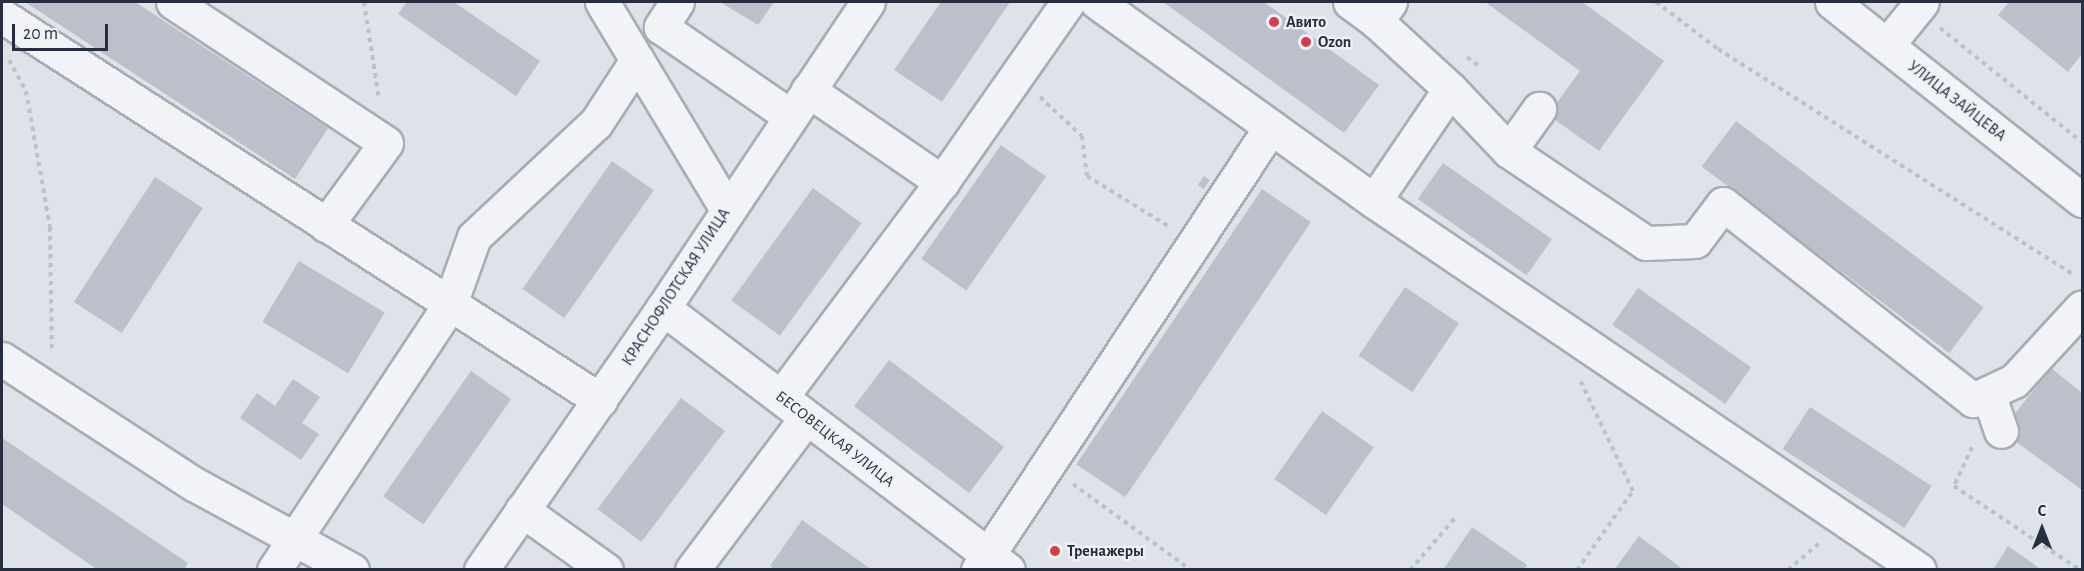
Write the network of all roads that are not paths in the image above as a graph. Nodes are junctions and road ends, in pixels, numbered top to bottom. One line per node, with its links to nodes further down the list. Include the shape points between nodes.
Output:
1 (174, 2): 23 (street, via 386,143)
2 (602, 2): 13 (street)
3 (677, 2): 15 (street, via 662,27)
4 (868, 2): 15 (street, КРАСНОФЛОТСКАЯ УЛИЦА)
5 (1068, 2): 19 (street)
6 (1097, 2): 17 (street)
7 (1350, 2): 10 (street)
8 (1832, 2): 12 (street, УЛИЦА ЗАЙЦЕВА)
9 (1919, 5): 12 (street)
10 (1383, 11): 14 (street)
11 (2, 16): 23 (street)
12 (1887, 45): 20 (street, УЛИЦА ЗАЙЦЕВА)
13 (637, 60): 22 (street); 24 (street, via 596,123 474,237)
14 (1450, 89): 18 (street); 21 (street)
15 (799, 103): 19 (street); 22 (street, КРАСНОФЛОТСКАЯ УЛИЦА)
16 (1539, 109): 18 (street)
17 (1271, 127): 21 (street); 35 (street, via 1049,466)
18 (1509, 151): 28 (street, via 1646,243 1695,240 1723,204 1973,400)
19 (942, 182): 29 (street)
20 (2082, 200)
21 (1374, 201): 41 (street)
22 (727, 209): 26 (street, КРАСНОФЛОТСКАЯ УЛИЦА)
23 (326, 225): 24 (street)
24 (450, 304): 30 (street); 34 (street)
25 (2082, 307): 28 (street, via 2014,381)
26 (663, 309): 29 (street, БЕСОВЕЦКАЯ УЛИЦА); 30 (street, КРАСНОФЛОТСКАЯ УЛИЦА)
27 (2, 359): 34 (street, via 194,484)
28 (1988, 393): 32 (street)
29 (781, 397): 31 (street, БЕСОВЕЦКАЯ УЛИЦА)
30 (600, 400): 33 (street, КРАСНОФЛОТСКАЯ УЛИЦА)
31 (806, 418): 35 (street, БЕСОВЕЦКАЯ УЛИЦА); 40 (street)
32 (2001, 431)
33 (522, 510): 38 (street, КРАСНОФЛОТСКАЯ УЛИЦА); 39 (street)
34 (298, 537): 36 (street); 37 (street)
35 (991, 565)
36 (274, 570)
37 (352, 570)
38 (481, 570)
39 (606, 570)
40 (692, 570)
41 (1919, 570)

